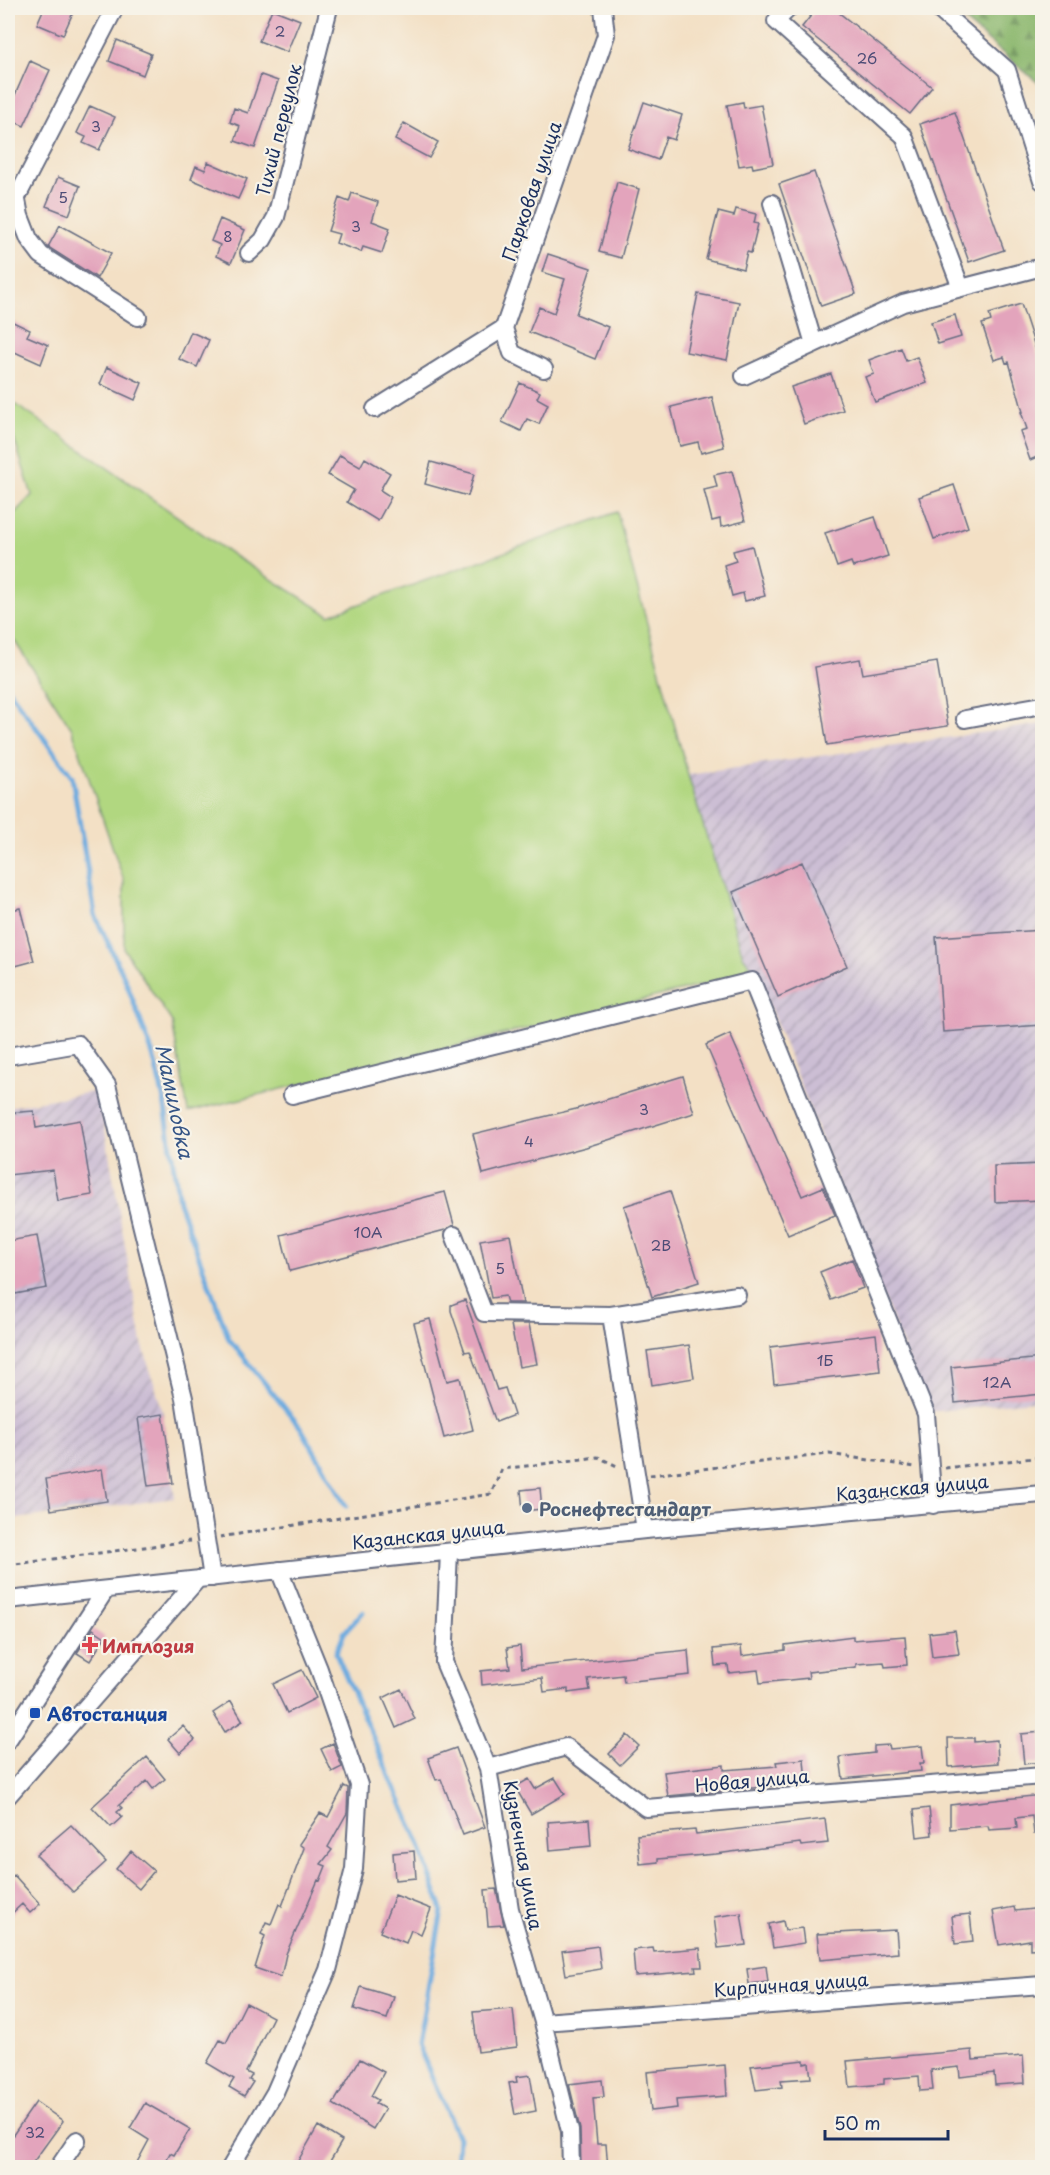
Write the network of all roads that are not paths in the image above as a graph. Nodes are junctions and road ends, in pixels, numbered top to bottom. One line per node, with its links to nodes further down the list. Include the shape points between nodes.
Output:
1 (115, 8): 7 (street)
2 (329, 8): 10 (street, Тихий переулок, via 276,217 263,240)
3 (603, 8): 14 (street, Парковая улица, via 606,35)
4 (789, 8): 12 (street, via 776,21 904,136)
5 (937, 8): 6 (street, via 1007,70)
6 (1042, 181)
7 (16, 199): 9 (street); 13 (street, via 29,238 41,255)
8 (772, 202): 15 (street)
9 (8, 227)
10 (249, 254)
11 (1042, 267): 12 (street)
12 (962, 288): 15 (street, via 903,303)
13 (138, 317)
14 (504, 328): 16 (street, via 512,353); 18 (street)
15 (814, 344): 17 (street)
16 (544, 369)
17 (744, 376)
18 (375, 409)
19 (1042, 705): 20 (street)
20 (965, 719)
21 (8, 1056): 31 (street, via 78,1044 107,1085 184,1398 206,1539)
22 (292, 1095): 27 (street, via 752,981 926,1414)
23 (454, 1235): 25 (street, via 484,1313)
24 (737, 1295): 25 (street)
25 (611, 1315): 28 (street)
26 (1042, 1494): 27 (street, Казанская улица)
27 (933, 1505): 28 (street, Казанская улица)
28 (645, 1530): 29 (street, Казанская улица)
29 (449, 1552): 30 (street, Казанская улица); 35 (street, Кузнечная улица, via 444,1662)
30 (279, 1570): 31 (street, Казанская улица); 42 (street, via 359,1785 354,1869 328,1970 275,2092)
31 (205, 1579): 32 (street, Казанская улица); 37 (street)
32 (105, 1591): 33 (street, Казанская улица); 34 (street)
33 (8, 1600)
34 (8, 1740)
35 (488, 1768): 36 (street, Новая улица, via 566,1747 646,1808); 39 (street, Кузнечная улица, via 510,1909)
36 (1042, 1776)
37 (8, 1796)
38 (1042, 1985): 39 (street, Кирпичная улица)
39 (543, 2022): 43 (street, Кузнечная улица, via 570,2131)
40 (77, 2140): 41 (street)
41 (58, 2168)
42 (230, 2168)
43 (571, 2168)

